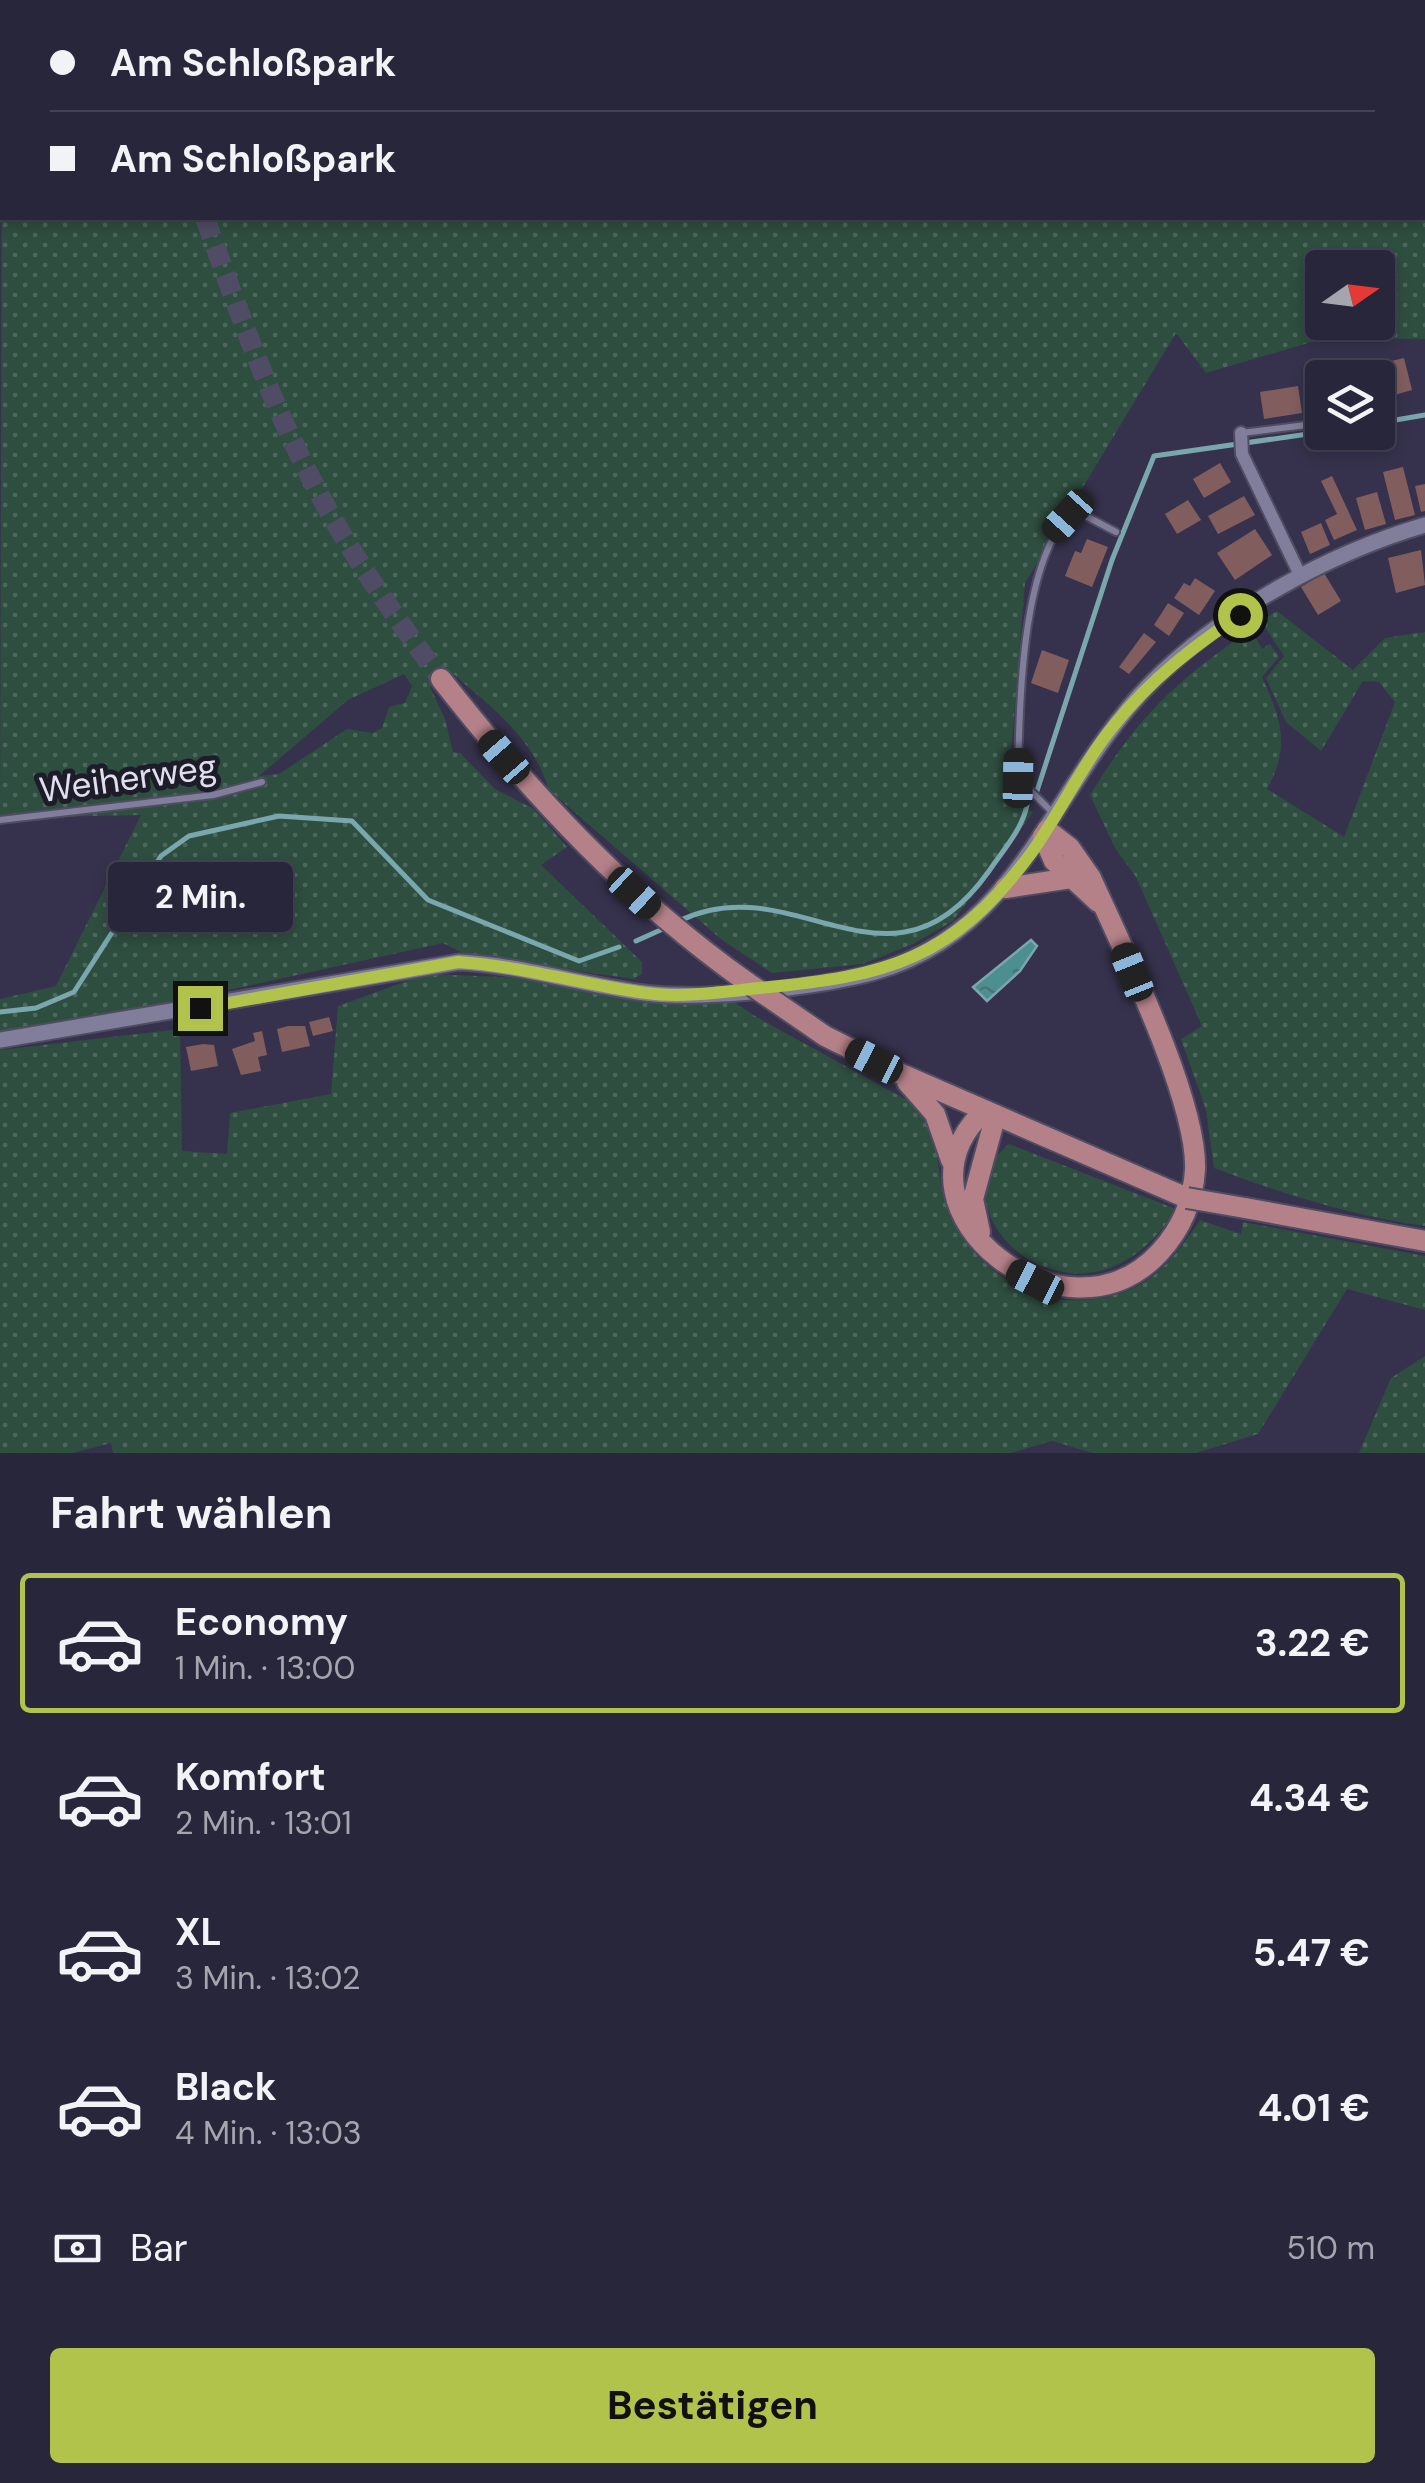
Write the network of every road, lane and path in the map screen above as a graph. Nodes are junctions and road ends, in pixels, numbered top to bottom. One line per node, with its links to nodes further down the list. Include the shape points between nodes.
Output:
1 (1305, 425): 2 (lane)
2 (1241, 434): 5 (street, via 1242,454)
3 (1425, 526): 5 (street)
4 (1116, 532): 9 (lane, via 1084,515 1068,516 1053,532 1028,627 1018,778)
5 (1300, 574): 9 (street, via 1152,681 1112,727)
6 (441, 679): 14 (main road, bridge, via 566,828 700,950 825,1036)
7 (262, 782): 8 (lane, Weiherweg, via 213,795)
8 (0, 820)
9 (1048, 827): 10 (main road, via 1054,862); 11 (street); 12 (main road, via 1081,861)
10 (1070, 878): 11 (main road); 12 (main road)
11 (1005, 888): 13 (street, via 934,949 856,977 668,995 458,962)
12 (1106, 912): 17 (main road, via 1184,1110 1195,1169 1188,1208 1152,1261 1125,1278 1078,1289 1035,1282)
13 (0, 1040)
14 (899, 1073): 15 (main road); 16 (main road, via 934,1114)
15 (988, 1115): 16 (main road, via 961,1133); 17 (main road, via 973,1199); 18 (main road, bridge, via 1188,1198)
16 (951, 1160): 17 (main road, via 963,1215)
17 (981, 1239)
18 (1425, 1240)

